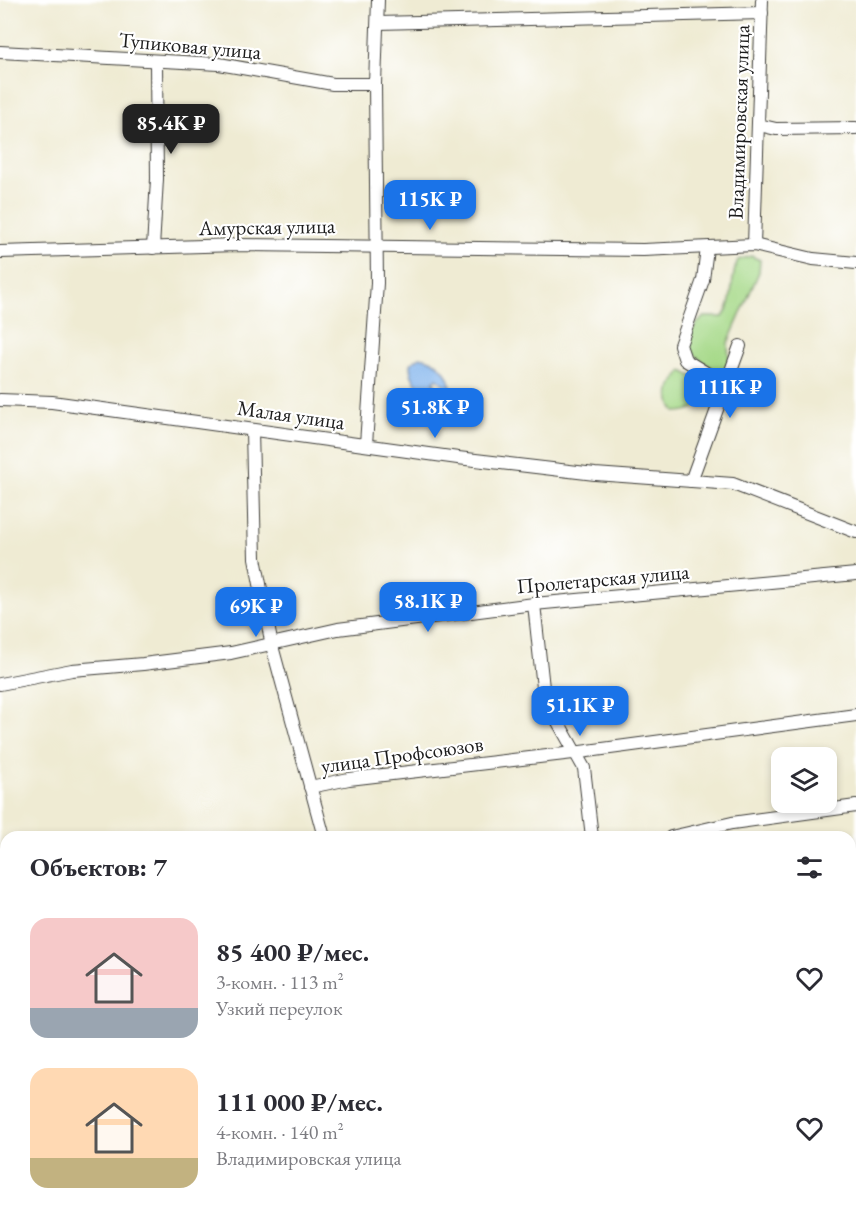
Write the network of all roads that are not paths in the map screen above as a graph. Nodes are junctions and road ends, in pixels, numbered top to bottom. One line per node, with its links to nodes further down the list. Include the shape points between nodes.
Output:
1 (378, 0): 4 (street)
2 (762, 0): 3 (street, Владимировская улица)
3 (762, 13): 4 (street); 8 (street, Владимировская улица)
4 (378, 23): 7 (street)
5 (0, 52): 6 (street, Тупиковая улица)
6 (156, 62): 7 (street, Тупиковая улица, via 219,64 333,84); 12 (street)
7 (375, 84): 11 (street)
8 (759, 125): 9 (street, via 776,129); 10 (street, Владимировская улица)
9 (856, 128)
10 (754, 244): 13 (street, Амурская улица); 15 (street, Амурская улица, via 813,259)
11 (376, 245): 12 (street, Амурская улица); 13 (street, Амурская улица, via 554,250); 20 (street, via 375,332)
12 (153, 248): 14 (street, Амурская улица)
13 (707, 248): 17 (street, via 703,280 680,345 685,360)
14 (0, 252)
15 (856, 263)
16 (740, 346): 17 (street)
17 (726, 385): 21 (street)
18 (0, 400): 19 (street, Малая улица, via 52,402)
19 (252, 430): 20 (street, Малая улица); 25 (street, via 255,558)
20 (366, 444): 21 (street, Малая улица, via 595,474)
21 (691, 481): 22 (street, Малая улица, via 733,484)
22 (856, 532)
23 (856, 574): 24 (street, Пролетарская улица)
24 (534, 604): 25 (street, Пролетарская улица, via 338,629); 28 (street, via 544,697 566,732)
25 (272, 646): 26 (street, Пролетарская улица, via 143,664 72,669); 29 (street)
26 (0, 684)
27 (856, 715): 28 (street, улица Профсоюзов)
28 (573, 753): 29 (street, улица Профсоюзов); 32 (street, via 584,768)
29 (310, 787): 31 (street)
30 (856, 806): 33 (street)
31 (322, 831)
32 (591, 831)
33 (697, 831)

